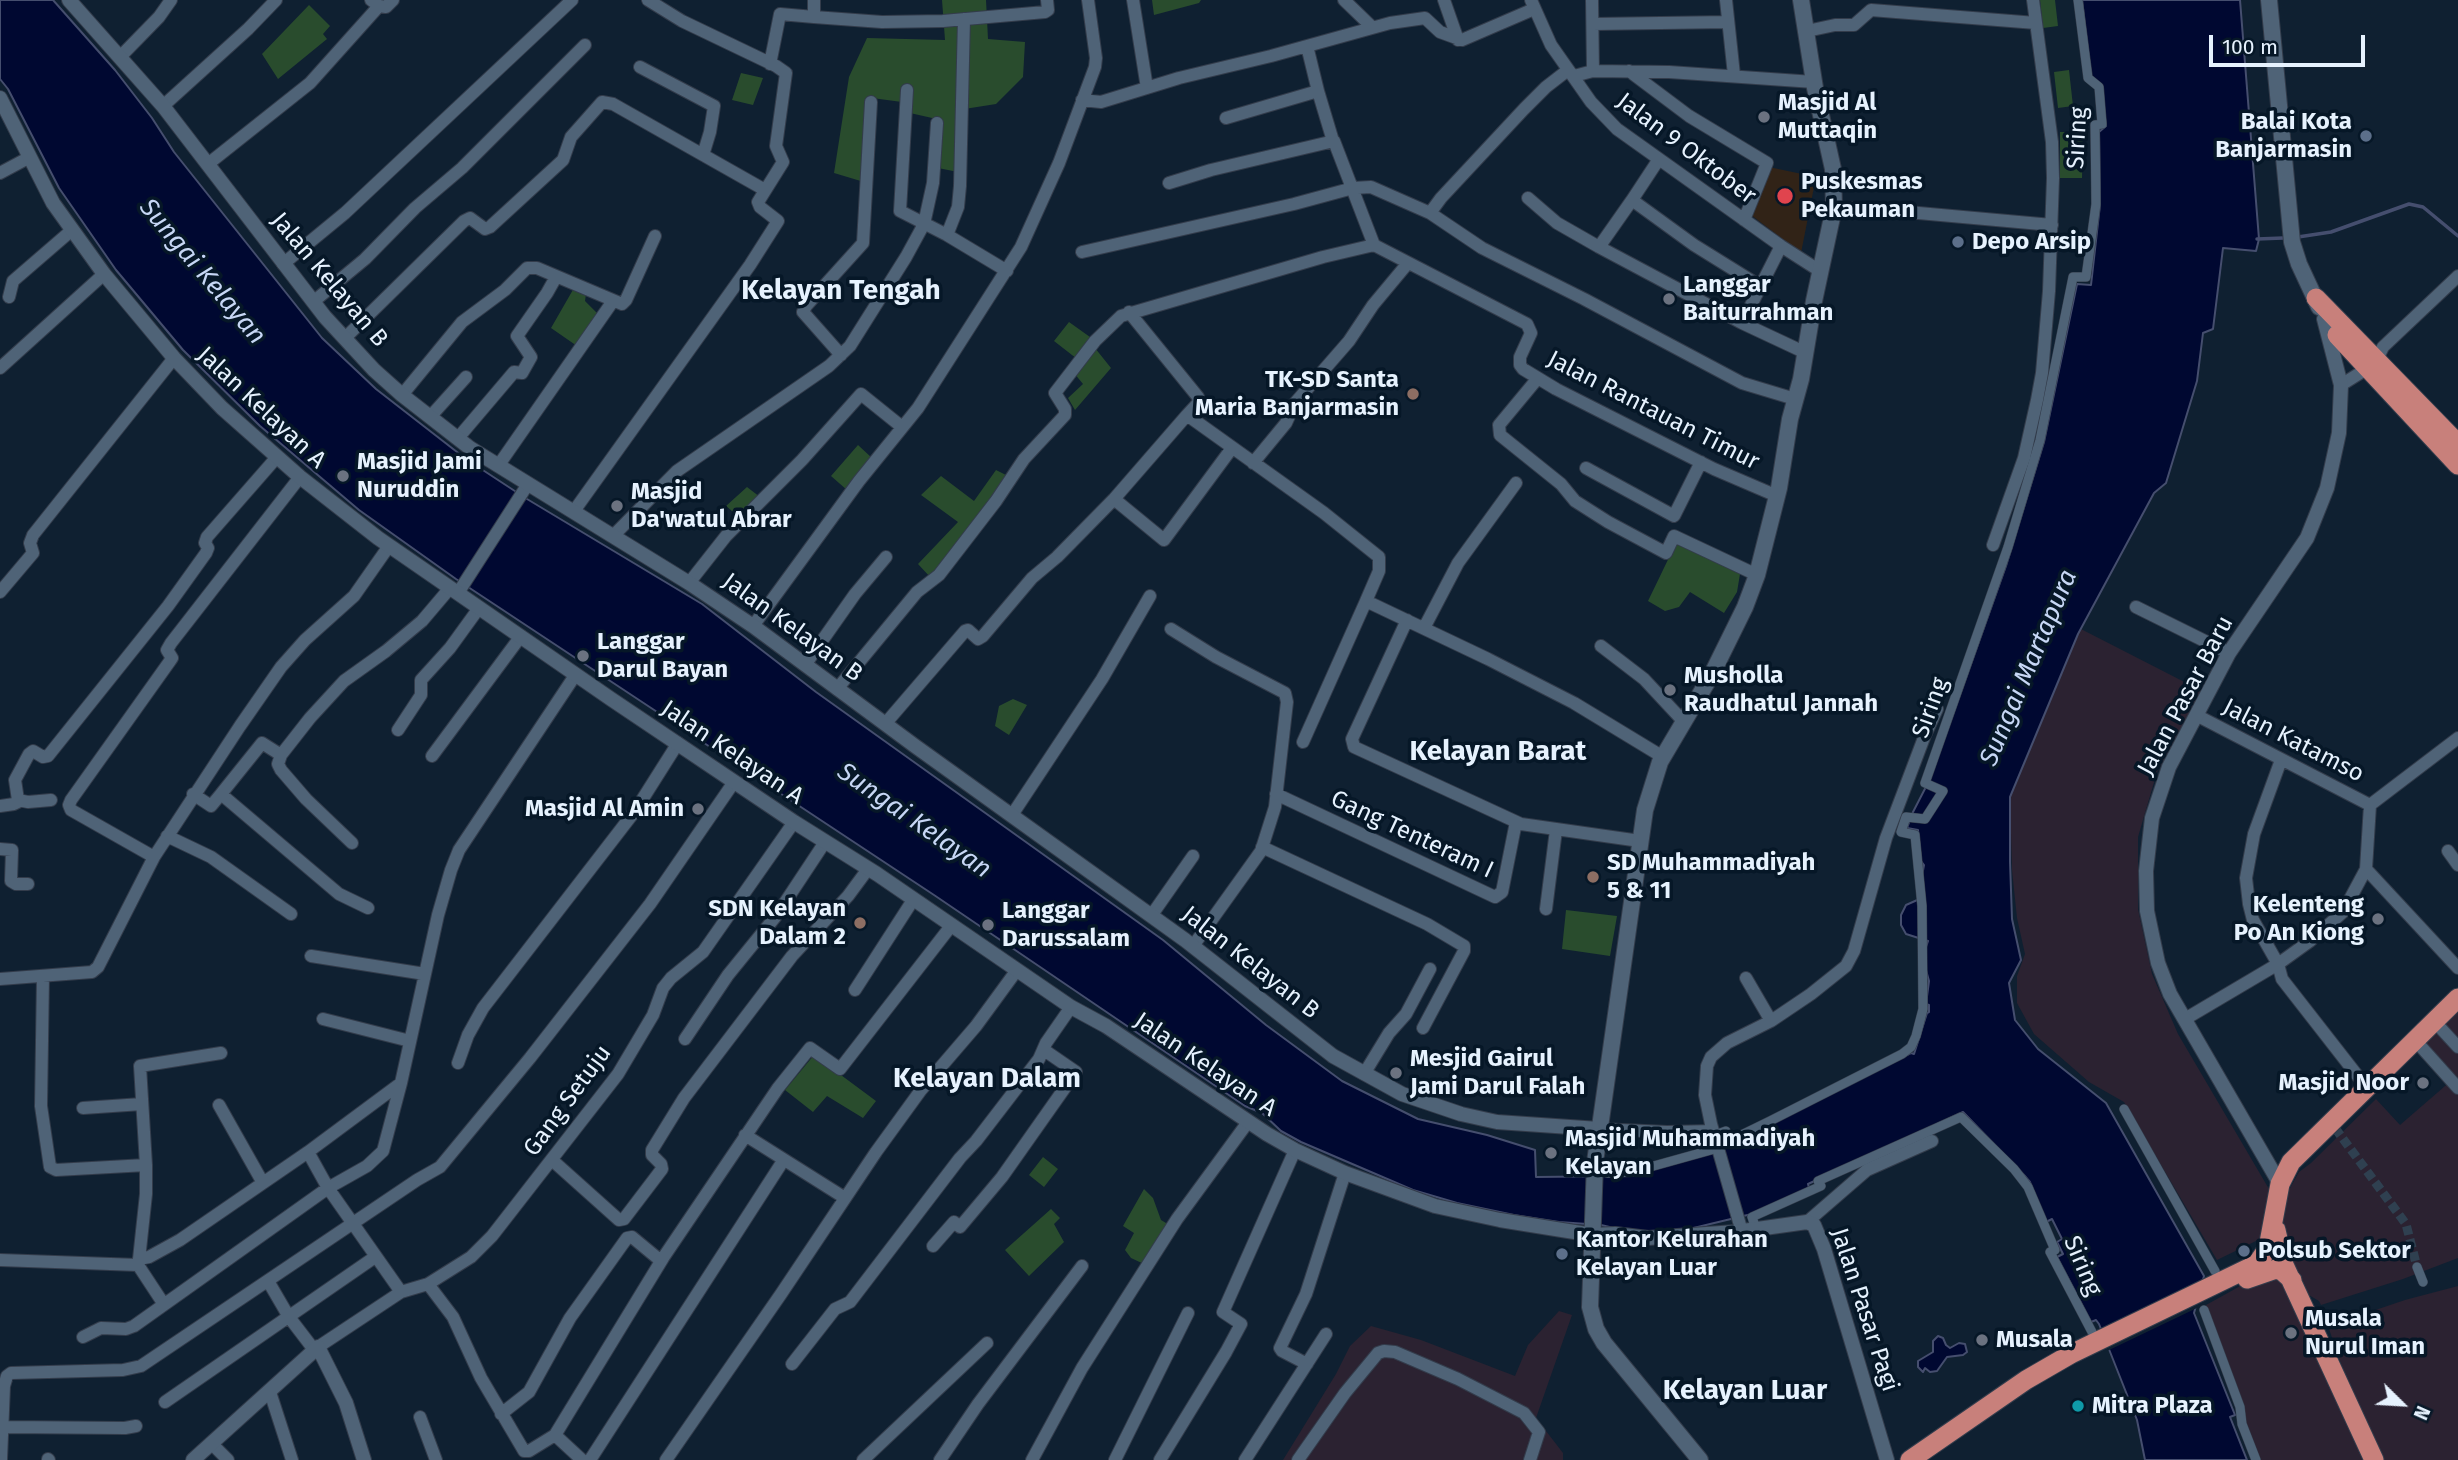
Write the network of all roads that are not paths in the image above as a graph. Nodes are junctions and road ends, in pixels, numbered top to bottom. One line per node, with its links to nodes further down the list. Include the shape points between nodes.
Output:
1 (69, 0): 31 (street, Jalan Kelayan B)
2 (171, 0): 31 (street)
3 (276, 0): 45 (street)
4 (393, 0): 19 (street, via 386,7)
5 (572, 0): 72 (street)
6 (648, 0): 32 (street)
7 (814, 0): 21 (street)
8 (1047, 0): 22 (street, via 1045,12)
9 (1088, 0): 43 (street, via 1096,58)
10 (1133, 0): 39 (street)
11 (1344, 0): 26 (street)
12 (1444, 0): 28 (street)
13 (1592, 0): 25 (street)
14 (1726, 0): 23 (street)
15 (1801, 0): 27 (main road)
16 (2033, 0): 24 (street)
17 (2078, 0): 162 (street, Siring, via 2088,78 2099,87 2102,124 2095,125 2096,204 2086,277 2073,277 2040,440 2008,547 1925,783 1943,791 1925,819 1906,817)
18 (2269, 0): 80 (main road, via 2292,242)
19 (375, 3): 52 (street, via 310,83)
20 (1533, 4): 28 (street); 36 (street, Jalan 9 Oktober, via 1551,45)
21 (814, 17): 22 (street, via 882,22); 32 (street, via 780,14)
22 (964, 19): 65 (street, via 960,186)
23 (1728, 22): 25 (street); 37 (street)
24 (2036, 23): 27 (street, via 1871,9 1854,25); 63 (street, via 2051,131)
25 (1593, 24): 34 (street)
26 (1372, 27): 28 (street, via 1425,18); 30 (street)
27 (1807, 31): 38 (main road)
28 (1458, 40)
29 (585, 44): 82 (street, via 462,168)
30 (1307, 46): 39 (street); 41 (street)
31 (120, 57): 45 (street, Jalan Kelayan B)
32 (769, 64): 56 (street, via 784,70 787,77 776,146 783,162)
33 (640, 68): 49 (street, via 714,106)
34 (1593, 71): 35 (street); 36 (street)
35 (1629, 71): 37 (street); 61 (street, via 1689,117 1767,163)
36 (1571, 73): 51 (street, Jalan 9 Oktober, via 1611,123); 60 (street, via 1546,87)
37 (1734, 75): 38 (street)
38 (1814, 82): 59 (main road, via 1833,169)
39 (1147, 88): 43 (street, via 1101,102)
40 (907, 90): 62 (street, via 900,209)
41 (1318, 91): 46 (street); 48 (street)
42 (0, 97): 50 (street, Jalan Kelayan A)
43 (1082, 100): 73 (street, via 1031,229)
44 (871, 102): 88 (street, via 863,243 804,308 805,316)
45 (163, 106): 52 (street, Jalan Kelayan B)
46 (1226, 118)
47 (937, 123): 62 (street, via 933,184)
48 (1333, 141): 54 (street); 55 (street)
49 (703, 155): 56 (street); 86 (street, via 606,102 598,106 574,132 563,160 487,229 474,219 464,220)
50 (30, 157): 53 (street); 64 (street, Jalan Kelayan A, via 52,203)
51 (1660, 159): 58 (street); 61 (street, Jalan 9 Oktober)
52 (208, 164): 72 (street, Jalan Kelayan B)
53 (0, 173)
54 (1169, 183)
55 (1353, 188): 60 (street, via 1380,189); 67 (street); 70 (street)
56 (765, 190): 115 (street, via 758,204 778,220 777,226)
57 (1528, 198): 69 (street, via 1557,223)
58 (1632, 200): 69 (street); 78 (street)
59 (1834, 208): 63 (street); 74 (main road)
60 (1430, 213): 97 (street, via 1493,254 1742,383)
61 (1744, 220): 68 (street, Jalan 9 Oktober)
62 (924, 225): 65 (street); 88 (street, via 867,321)
63 (2052, 225): 117 (street, via 2040,387 2024,458)
64 (72, 230): 75 (street, Jalan Kelayan A); 79 (street, via 13,281)
65 (947, 235): 73 (street)
66 (655, 236): 81 (street, via 626,300)
67 (1374, 245): 71 (street, Jalan Rantauan Timur); 83 (street)
68 (1781, 246): 74 (street, Jalan 9 Oktober); 78 (street)
69 (1599, 247): 85 (street)
70 (1082, 252)
71 (1408, 263): 94 (street, Jalan Rantauan Timur, via 1527,324 1531,333 1519,361); 106 (street, via 1295,403 1286,423)
72 (283, 264): 82 (street, Jalan Kelayan B)
73 (1007, 271): 100 (street)
74 (1820, 271): 87 (main road)
75 (104, 274): 90 (street, Jalan Kelayan A); 92 (street)
76 (556, 276): 81 (street); 96 (street, via 527,268 462,322); 101 (street, via 517,335 531,357 522,373 514,372)
77 (2458, 276): 89 (street)
78 (1760, 286): 85 (street)
79 (9, 297)
80 (2316, 298): 84 (main road); 89 (highway)
81 (612, 301): 108 (street)
82 (313, 302): 86 (street, Jalan Kelayan B)
83 (1129, 312): 98 (street, via 1198,397); 137 (street, via 1108,326 1055,393 1065,415 1024,459 939,575 917,592)
84 (2324, 319): 89 (highway); 91 (street, Jalan Pasar Baru)
85 (1742, 323): 87 (street)
86 (345, 338): 96 (street, Jalan Kelayan B)
87 (1806, 353): 97 (main road)
88 (841, 355): 116 (street, via 677,471)
89 (2371, 356): 91 (street); 95 (street); 102 (highway); 107 (highway)
90 (174, 358): 104 (street, Jalan Kelayan A); 123 (street, via 33,536 33,553)
91 (2336, 365): 95 (street, Jalan Pasar Baru)
92 (0, 368)
93 (466, 376): 99 (street)
94 (1538, 378): 105 (street, Jalan Rantauan Timur); 120 (street, via 1499,425 1500,435 1561,484 1575,501 1608,522 1666,553 1674,536)
95 (2341, 385): 134 (street, Jalan Pasar Baru, via 2339,433 2319,513)
96 (402, 395): 99 (street, Jalan Kelayan B)
97 (1795, 399): 113 (main road)
98 (1187, 415): 103 (street); 114 (street)
99 (430, 417): 101 (street, Jalan Kelayan B)
100 (902, 427): 121 (street, via 861,394 726,536); 129 (street)
101 (458, 438): 108 (street, Jalan Kelayan B)
102 (2458, 444)
103 (1232, 448): 106 (street); 114 (street, via 1164,540)
104 (277, 457): 110 (street, Jalan Kelayan A); 155 (street, via 207,537 206,553 168,606 48,755 29,754 15,780)
105 (1701, 462): 109 (street, via 1674,516); 113 (street, Jalan Rantauan Timur)
106 (1253, 463): 125 (street, via 1379,557 1379,572)
107 (2458, 465)
108 (498, 466): 112 (street, Jalan Kelayan B)
109 (1586, 468)
110 (300, 477): 118 (street, Jalan Kelayan A); 171 (street, via 171,643 167,650 172,658 69,805)
111 (1516, 483): 130 (street, via 1458,563)
112 (525, 487): 115 (street, Jalan Kelayan B); 122 (street)
113 (1777, 496): 120 (main road)
114 (1114, 499): 141 (street, via 1032,578 980,639 965,631)
115 (574, 511): 116 (street, Jalan Kelayan B)
116 (613, 536): 121 (street, Jalan Kelayan B)
117 (1993, 545)
118 (389, 546): 122 (street, Jalan Kelayan A); 151 (street, via 354,596 281,667)
119 (886, 557): 135 (street)
120 (1758, 575): 140 (main road)
121 (689, 583): 129 (street, Jalan Kelayan B)
122 (456, 590): 127 (street, Jalan Kelayan A); 146 (street, via 334,691)
123 (0, 592)
124 (1150, 596): 158 (street, via 1102,679)
125 (1366, 601): 128 (street); 144 (street)
126 (2136, 607): 134 (street)
127 (479, 608): 132 (street, Jalan Kelayan A); 142 (street, via 421,680 421,695)
128 (1407, 620): 130 (street); 160 (street, via 1352,739 1353,747)
129 (753, 626): 135 (street, Jalan Kelayan B)
130 (1424, 628): 148 (street, via 1574,703)
131 (1171, 629): 153 (street, via 1287,696)
132 (521, 636): 136 (street, Jalan Kelayan A); 147 (street)
133 (1601, 646): 140 (street, via 1644,679)
134 (2230, 653): 139 (street, Jalan Pasar Baru)
135 (805, 665): 137 (street, Jalan Kelayan B)
136 (576, 674): 145 (street, Jalan Kelayan A); 188 (street, via 459,850)
137 (837, 689): 141 (street, Jalan Kelayan B)
138 (1937, 709): 162 (street, via 1924,735)
139 (2196, 715): 149 (street, Jalan Katamso); 196 (street, Jalan Pasar Baru, via 2160,793 2146,871 2147,911 2158,963)
140 (1684, 722): 148 (main road)
141 (885, 724): 158 (street, Jalan Kelayan B)
142 (398, 730)
143 (2458, 738): 156 (street)
144 (1303, 742)
145 (678, 743): 150 (street, Jalan Kelayan A); 206 (street, via 635,811 484,1007)
146 (281, 755): 152 (street, via 262,743); 166 (street, via 281,770)
147 (432, 756)
148 (1663, 757): 164 (main road, via 1652,783)
149 (2281, 760): 156 (street, Jalan Katamso); 184 (street, via 2254,834 2246,878 2253,920)
150 (734, 782): 159 (street, Jalan Kelayan A); 233 (street, via 650,904 454,1153 435,1171)
151 (194, 794): 152 (street, via 211,806); 163 (street)
152 (221, 794): 177 (street, via 339,894)
153 (1276, 794): 160 (street, Gang Tenteram I, via 1495,897 1502,892); 167 (street)
154 (51, 800): 155 (street)
155 (20, 801): 157 (street)
156 (2370, 805): 174 (street)
157 (0, 806)
158 (1012, 815): 180 (street, Jalan Kelayan B)
159 (794, 822): 165 (street, Jalan Kelayan A); 222 (street, Gang Setuju, via 703,952 663,988 653,1015 618,1074)
160 (1516, 822): 161 (street)
161 (1556, 830): 164 (street); 178 (street)
162 (1894, 832): 197 (street, via 1846,966); 218 (street, via 1915,835 1921,897 1923,1009 1911,1047 1729,1141 1726,1131)
163 (167, 836): 171 (street); 179 (street, via 211,857)
164 (1640, 841): 216 (main road)
165 (825, 842): 173 (street, Jalan Kelayan A); 200 (street)
166 (352, 843)
167 (1262, 847): 182 (street); 199 (street, via 1464,946)
168 (0, 849): 175 (street, via 12,850 11,881)
169 (2448, 851): 172 (street)
170 (1193, 856): 180 (street)
171 (154, 857): 189 (street, via 98,967 92,972)
172 (2458, 865)
173 (868, 869): 176 (street, Jalan Kelayan A); 222 (street, via 792,956 684,1098 652,1153 663,1168 624,1219 619,1220)
174 (2366, 869): 184 (street, via 2343,912); 185 (street)
175 (28, 884)
176 (913, 900): 181 (street, Jalan Kelayan A); 192 (street)
177 (368, 908)
178 (1546, 909)
179 (291, 914)
180 (1151, 916): 182 (street, Jalan Kelayan B)
181 (951, 926): 187 (street, Jalan Kelayan A); 217 (street, via 840,1069 810,1048)
182 (1193, 946): 207 (street, Jalan Kelayan B, via 1333,1056)
183 (312, 956): 188 (street)
184 (2278, 964): 196 (street); 209 (street, via 2282,979)
185 (2458, 968)
186 (1430, 969): 207 (street, via 1406,1014)
187 (1017, 970): 194 (street, Jalan Kelayan A); 230 (street, via 921,1090)
188 (425, 975): 202 (street)
189 (43, 976): 191 (street); 224 (street, via 41,1106 50,1167)
190 (1746, 978): 197 (street)
191 (0, 979)
192 (855, 990)
193 (2458, 998): 198 (highway)
194 (1072, 1007): 204 (street); 215 (street, Jalan Kelayan A)
195 (323, 1019): 202 (street)
196 (2185, 1019): 228 (street, Jalan Pasar Baru)
197 (1771, 1021): 218 (street, via 1711,1057 1705,1095)
198 (2435, 1022): 201 (highway); 203 (street)
199 (1423, 1028)
200 (685, 1039)
201 (2415, 1040): 209 (highway); 210 (street)
202 (410, 1041): 208 (street)
203 (2458, 1047)
204 (1044, 1050): 236 (street, via 1076,1072 1002,1177 960,1227 954,1222); 259 (street, via 850,1302 835,1309)
205 (221, 1053): 211 (street, via 142,1064)
206 (458, 1063)
207 (1364, 1074): 216 (street, Jalan Kelayan B, via 1461,1114 1497,1122)
208 (401, 1083): 221 (street); 229 (street, via 383,1151 367,1166)
209 (2367, 1088): 228 (highway, via 2295,1157)
210 (2458, 1088)
211 (142, 1104): 213 (street); 224 (street)
212 (219, 1105): 227 (street)
213 (83, 1108)
214 (2124, 1109): 244 (street)
215 (1248, 1122): 220 (street, Jalan Kelayan A); 281 (street, via 1177,1219 1082,1368)
216 (1599, 1129): 218 (street); 225 (main road)
217 (745, 1135): 223 (street); 239 (street)
218 (1714, 1137): 225 (street, via 1711,1150 1632,1172 1607,1172); 234 (street)
219 (1932, 1141): 232 (street, via 1867,1170)
220 (1296, 1150): 226 (street, Jalan Kelayan A); 283 (street, via 1223,1312 1241,1324)
221 (308, 1152): 227 (street); 229 (street)
222 (552, 1160): 248 (street, Gang Setuju, via 492,1236 471,1257)
223 (783, 1160): 230 (street); 277 (street)
224 (146, 1165): 240 (street)
225 (1595, 1166): 235 (main road)
226 (1345, 1173): 235 (street, Jalan Kelayan A, via 1435,1206); 260 (street, via 1306,1294 1280,1348)
227 (263, 1182): 240 (street, via 180,1240)
228 (2280, 1184): 231 (highway)
229 (328, 1188): 233 (street); 250 (street)
230 (845, 1198): 278 (street)
231 (2275, 1213): 243 (highway, via 2268,1248); 245 (highway, via 2279,1248)
232 (1807, 1222): 234 (street, Jalan Pasar Pagi); 288 (street, Jalan Pasar Pagi, via 1814,1225 1824,1249)
233 (353, 1223): 237 (street); 246 (street)
234 (1746, 1229): 235 (street, Jalan Pasar Pagi, via 1676,1237); 254 (street, Siring, via 1752,1217 1821,1186 1818,1181 1961,1117 2028,1187 2055,1250 2050,1252)
235 (1593, 1235): 287 (main road, via 1590,1307 1596,1329)
236 (933, 1246)
237 (375, 1257): 249 (street); 253 (street)
238 (0, 1260): 240 (street)
239 (662, 1261): 264 (street, via 632,1237 627,1238 570,1318 529,1392); 268 (street)
240 (139, 1262): 250 (street)
241 (1082, 1266): 280 (street)
242 (2417, 1267): 247 (street)
243 (2258, 1268): 245 (highway, via 2282,1271); 261 (highway)
244 (2215, 1272)
245 (2292, 1280): 292 (highway)
246 (268, 1281): 253 (street); 267 (street, via 141,1366 11,1373 4,1386)
247 (2423, 1282)
248 (428, 1284): 249 (street, Gang Setuju); 264 (street, via 463,1336)
249 (401, 1292): 258 (street, Gang Setuju)
250 (163, 1303): 256 (street, via 130,1328 101,1328)
251 (2204, 1310): 291 (street)
252 (1188, 1313): 282 (street)
253 (289, 1317): 258 (street); 263 (street)
254 (2092, 1332)
255 (1326, 1334): 260 (street)
256 (83, 1338)
257 (987, 1343): 279 (street)
258 (316, 1349): 262 (street); 274 (street, via 346,1403)
259 (792, 1364)
260 (1307, 1364): 284 (street)
261 (2028, 1384): 289 (highway); 290 (highway)
262 (270, 1392): 269 (street); 273 (street)
263 (165, 1402)
264 (500, 1414): 268 (street, via 526,1452)
265 (420, 1417): 275 (street)
266 (136, 1426): 267 (street)
267 (3, 1427): 270 (street)
268 (555, 1435): 276 (street)
269 (211, 1443): 271 (street); 272 (street)
270 (1, 1460)
271 (193, 1460)
272 (228, 1460)
273 (292, 1460)
274 (364, 1460)
275 (436, 1460)
276 (582, 1460)
277 (590, 1460)
278 (666, 1460)
279 (863, 1460)
280 (940, 1460)
281 (1031, 1460)
282 (1115, 1460)
283 (1160, 1460)
284 (1245, 1460)
285 (1298, 1460): 286 (street, via 1345,1393 1384,1350 1458,1379 1524,1413 1539,1432)
286 (1530, 1460)
287 (1700, 1460)
288 (1887, 1460)
289 (1910, 1460)
290 (1929, 1460)
291 (2256, 1460)
292 (2374, 1460)

